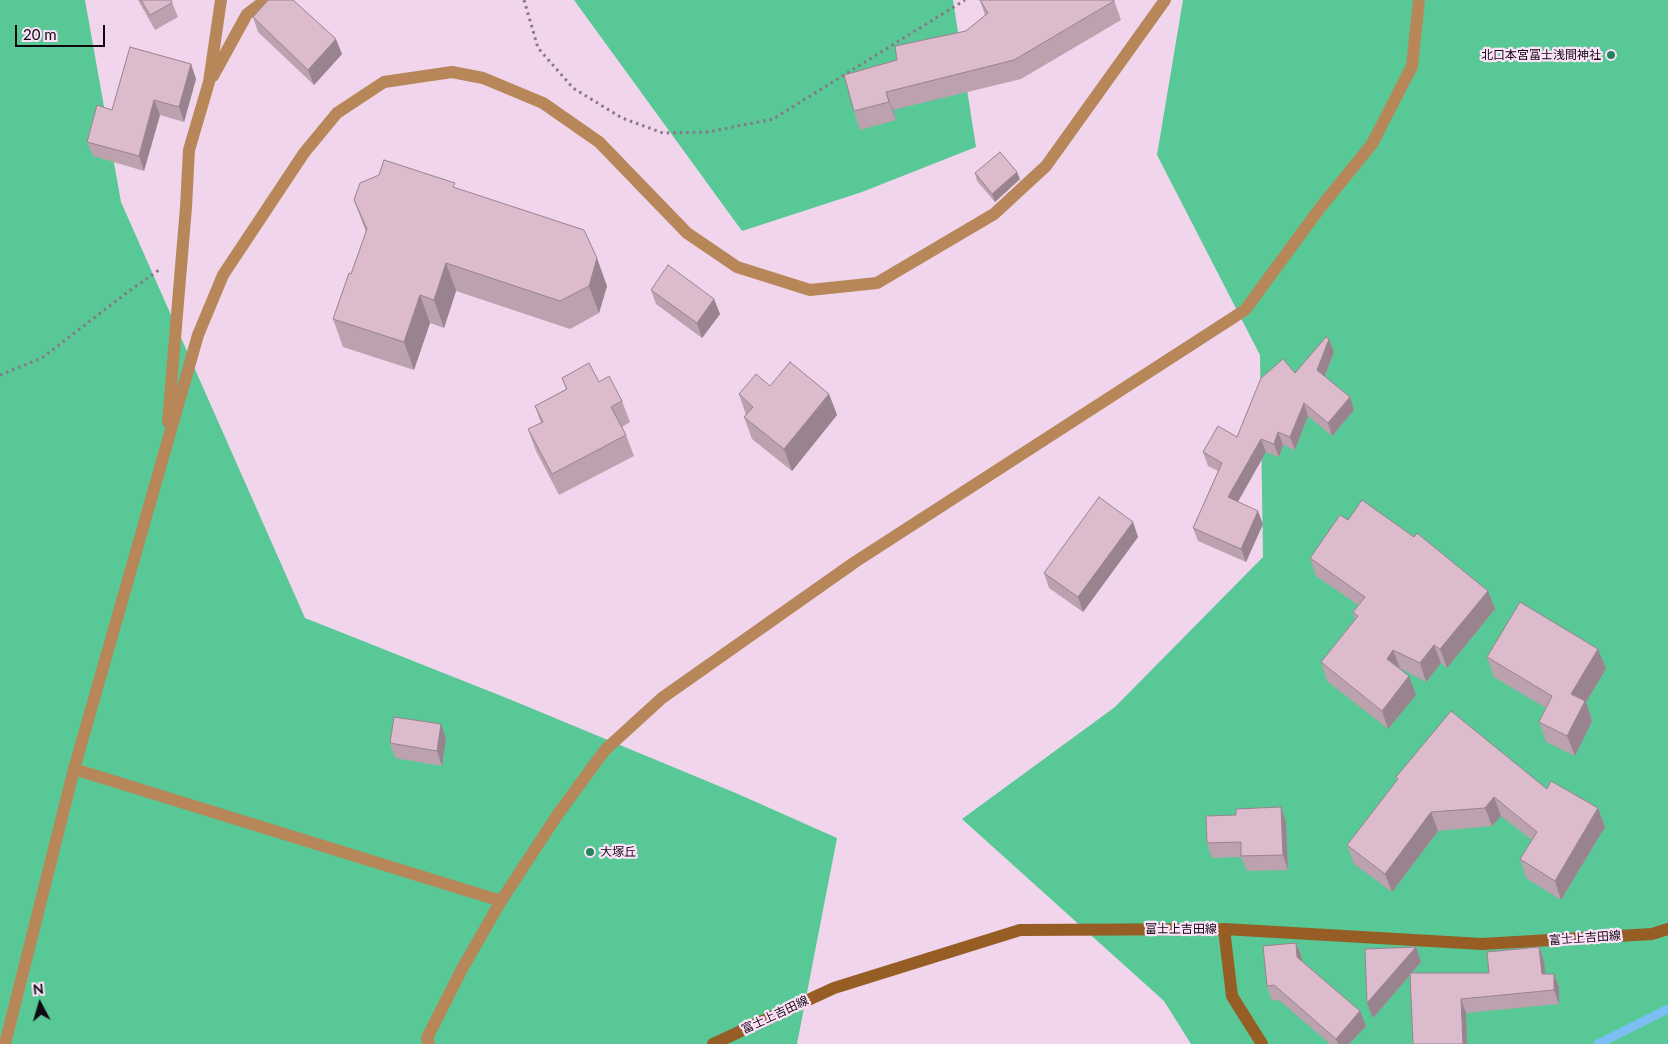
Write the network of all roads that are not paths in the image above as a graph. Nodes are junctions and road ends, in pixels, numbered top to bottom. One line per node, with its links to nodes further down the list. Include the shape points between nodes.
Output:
1 (221, 0): 5 (street)
2 (266, 0): 5 (street, via 247,14)
3 (1165, 0): 6 (street, via 1046,166 994,214 877,283 810,290 737,267 687,233 598,142 543,102 483,78 452,72 384,82 337,113 304,153 223,275 198,335)
4 (1418, 0): 8 (street, via 1412,66 1372,144 1245,310 855,562 662,698 605,750)
5 (209, 82): 6 (street, via 189,150)
6 (165, 452): 7 (street)
7 (74, 769): 8 (street); 11 (street)
8 (501, 901): 12 (street, via 427,1038)
9 (1224, 929): 10 (main road, 富士上吉田線, via 1482,944 1652,934); 13 (main road, 富士上吉田線, via 1020,930 834,988); 14 (main road, via 1232,996)
10 (1668, 929)
11 (5, 1044)
12 (429, 1044)
13 (713, 1044)
14 (1262, 1044)

